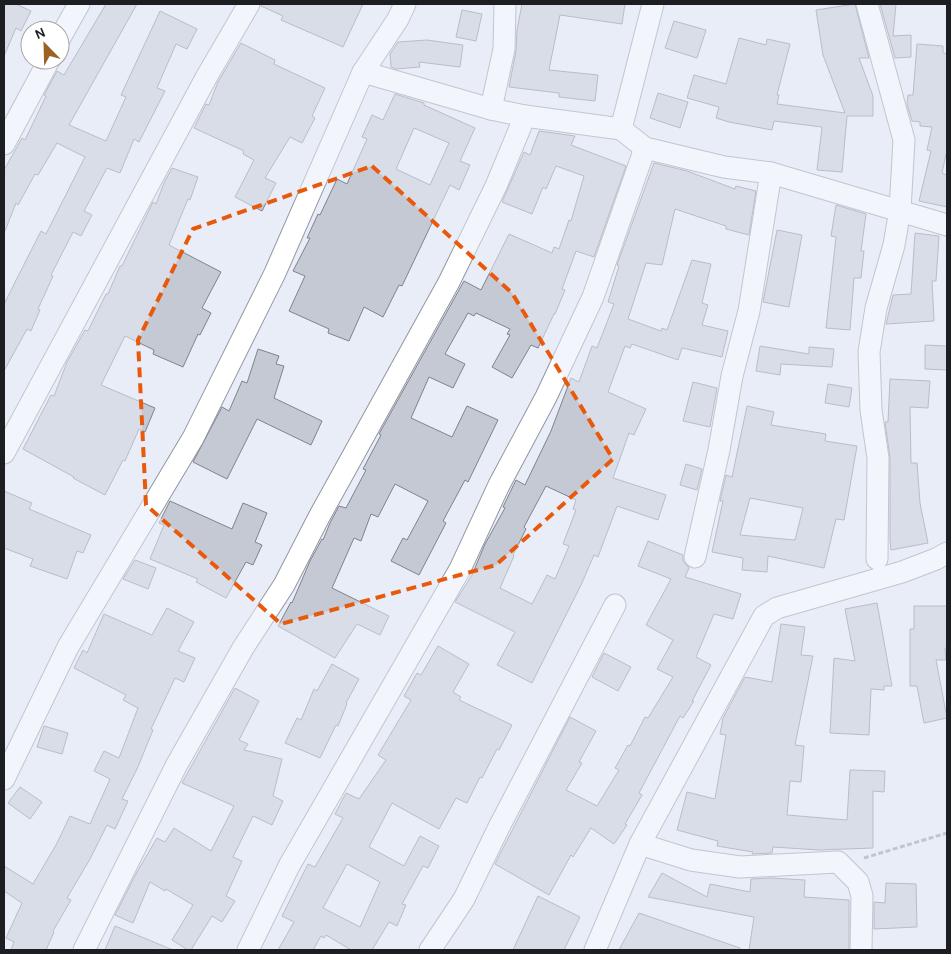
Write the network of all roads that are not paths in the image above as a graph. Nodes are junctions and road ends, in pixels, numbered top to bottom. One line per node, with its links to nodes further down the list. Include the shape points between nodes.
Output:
1 (79, 4): 7 (street)
2 (249, 4): 18 (street)
3 (406, 4): 9 (street)
4 (505, 4): 10 (street, via 504,49)
5 (653, 4): 12 (street)
6 (867, 4): 16 (street, via 904,140)
7 (70, 20)
8 (43, 70): 13 (street)
9 (363, 72): 10 (street); 23 (street, via 275,273 192,438 68,646)
10 (491, 109): 11 (street)
11 (525, 116): 12 (street); 25 (street, via 496,186 449,282 284,585 243,648 176,766)
12 (621, 129): 14 (street)
13 (4, 144)
14 (645, 148): 15 (street, via 724,167); 26 (street, via 593,297 546,397 499,485 460,569 290,866)
15 (771, 173): 16 (street); 20 (street, via 749,311 732,376)
16 (900, 210): 17 (street); 21 (street, via 894,246 876,308 869,352 871,410 878,458)
17 (947, 225)
18 (4, 453)
19 (947, 553): 24 (street, via 902,572 777,608 764,616)
20 (695, 557)
21 (877, 559)
22 (615, 605): 27 (street, via 464,899)
23 (4, 779)
24 (640, 844): 28 (street); 29 (street, via 691,860 740,867 838,862 858,882 862,896)
25 (84, 950)
26 (248, 950)
27 (430, 950)
28 (594, 950)
29 (861, 950)

